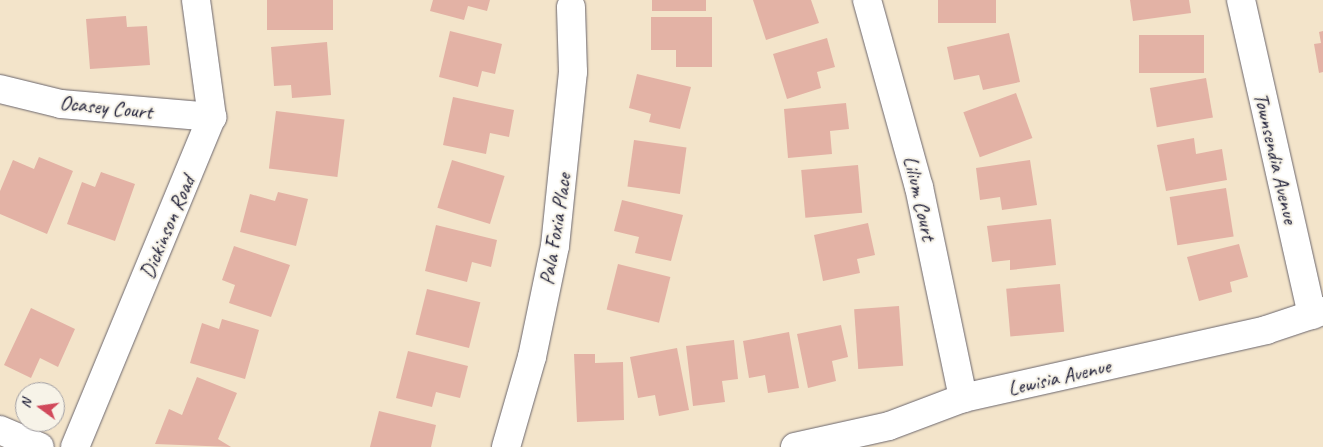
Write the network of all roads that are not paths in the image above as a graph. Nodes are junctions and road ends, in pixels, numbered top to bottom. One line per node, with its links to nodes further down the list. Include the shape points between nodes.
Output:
1 (196, 0): 6 (street)
2 (867, 0): 8 (street, Lilium Court, via 919,187)
3 (1241, 0): 7 (street, Townsendia Avenue)
4 (571, 7): 12 (street, Pala Foxia Place, via 573,72 556,246 532,357)
5 (0, 89): 6 (street, Ocasey Court, via 60,104)
6 (212, 117): 11 (street, Dickinson Road)
7 (1317, 313): 8 (street, Lewisia Avenue, via 1266,330)
8 (963, 398): 13 (street, Lewisia Avenue, via 889,426)
9 (0, 430): 10 (street)
10 (40, 447)
11 (75, 447)
12 (506, 447)
13 (796, 447)

